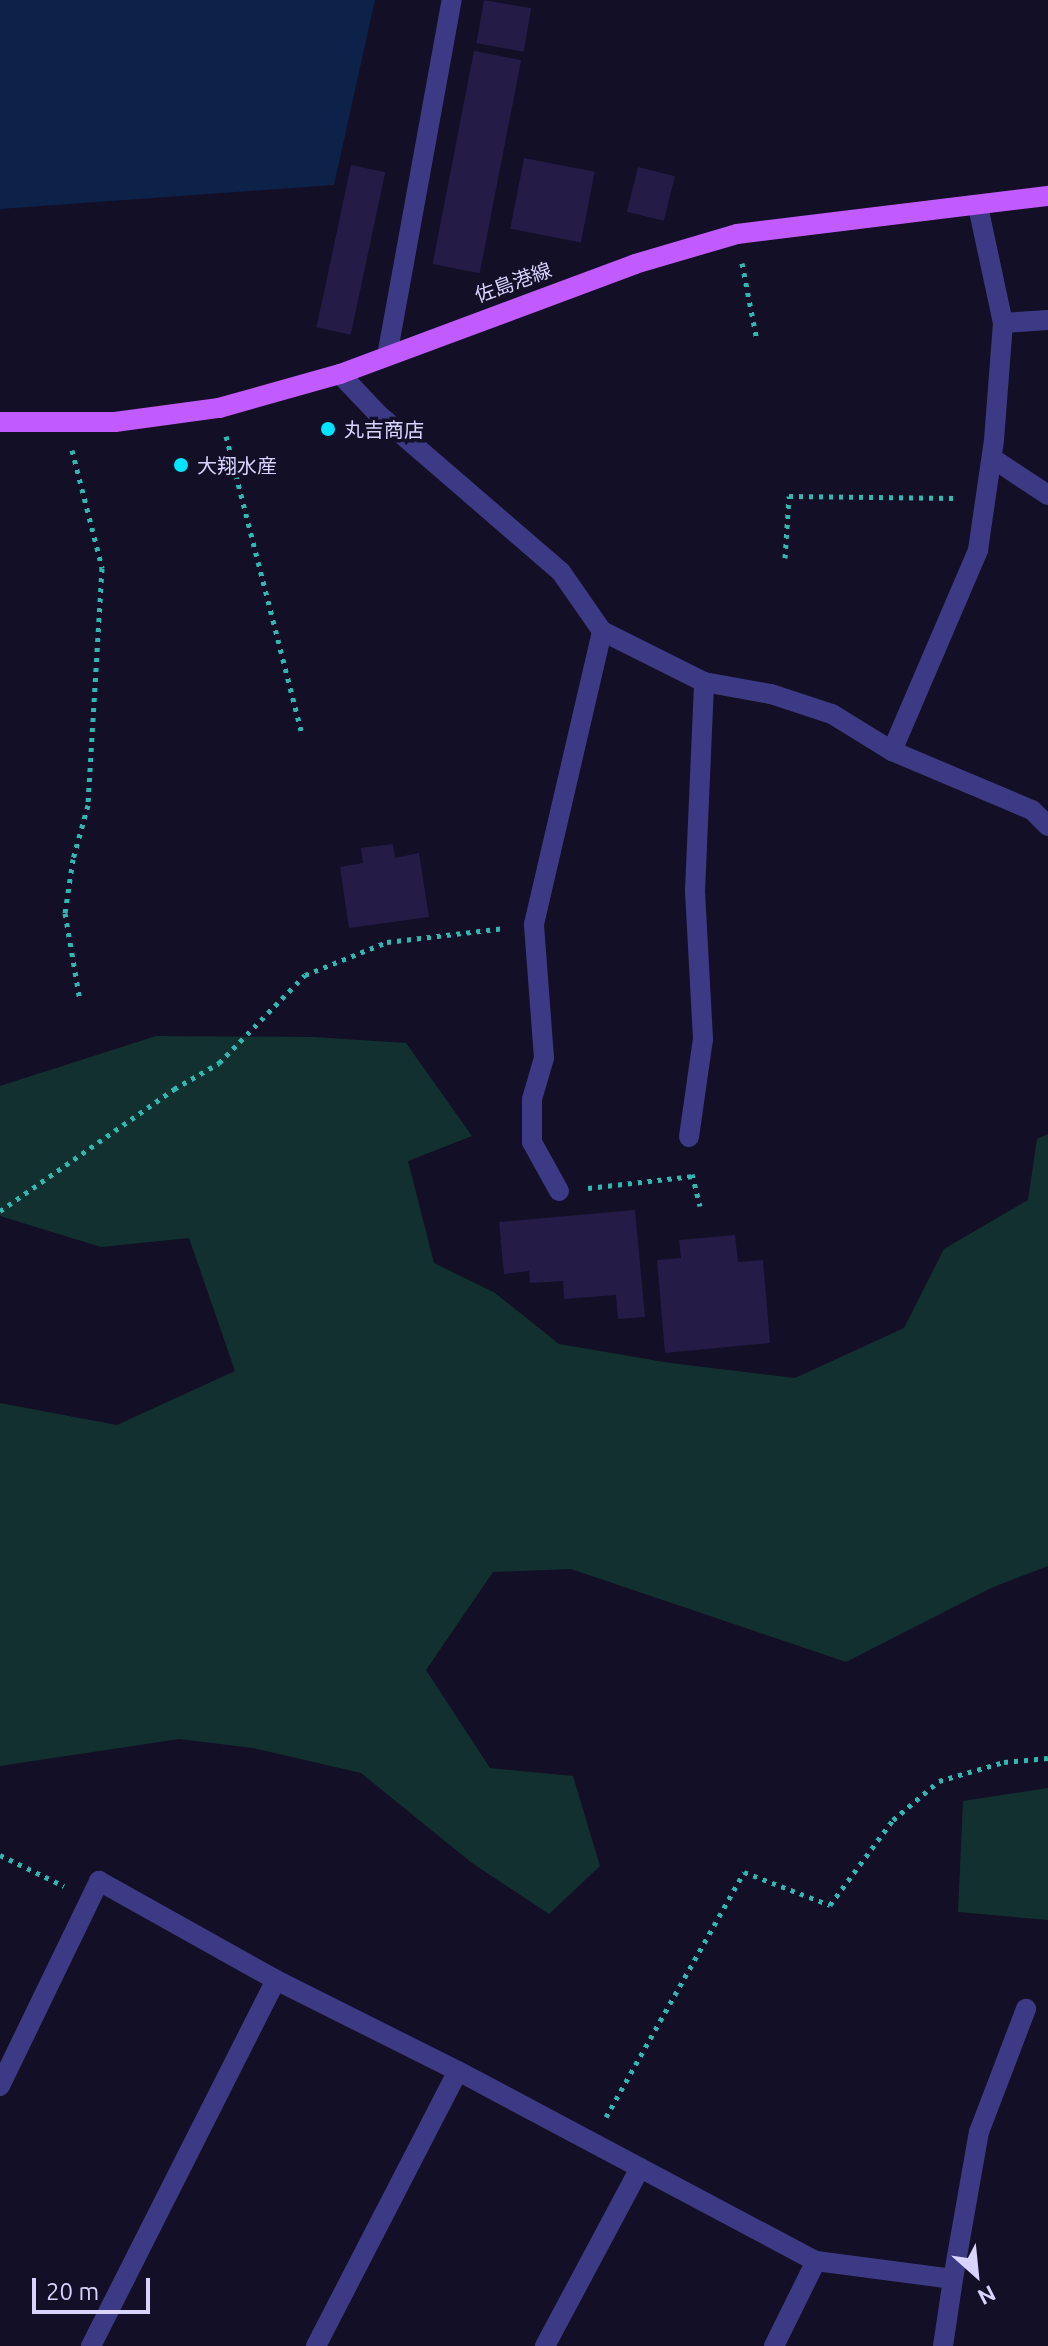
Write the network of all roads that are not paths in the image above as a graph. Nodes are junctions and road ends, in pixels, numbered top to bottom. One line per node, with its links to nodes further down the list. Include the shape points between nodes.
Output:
1 (452, 0): 6 (street)
2 (1048, 196): 3 (main road, 佐島港線)
3 (978, 206): 5 (street); 6 (main road, 佐島港線, via 737,234 635,264)
4 (1048, 320): 5 (street)
5 (1003, 323): 9 (street)
6 (387, 356): 7 (main road, 佐島港線)
7 (340, 374): 8 (main road, 佐島港線, via 219,408 115,422); 11 (street, via 378,414 561,572)
8 (0, 422)
9 (992, 458): 10 (street); 13 (street, via 978,550)
10 (1048, 495)
11 (602, 631): 12 (street); 17 (street, via 534,924 544,1058 532,1099 532,1142)
12 (704, 682): 13 (street, via 771,694 832,714); 16 (street, via 695,891 703,1039)
13 (892, 751): 14 (street)
14 (1040, 805): 15 (street)
15 (1048, 826)
16 (689, 1137)
17 (559, 1191)
18 (276, 1980): 20 (street); 21 (street, via 99,1881); 25 (street)
19 (1026, 2009): 24 (street, via 979,2132)
20 (458, 2071): 22 (street); 26 (street)
21 (0, 2086)
22 (640, 2168): 23 (street); 27 (street)
23 (816, 2261): 24 (street); 28 (street)
24 (953, 2279): 29 (street)
25 (91, 2346)
26 (316, 2346)
27 (545, 2346)
28 (774, 2346)
29 (943, 2346)

